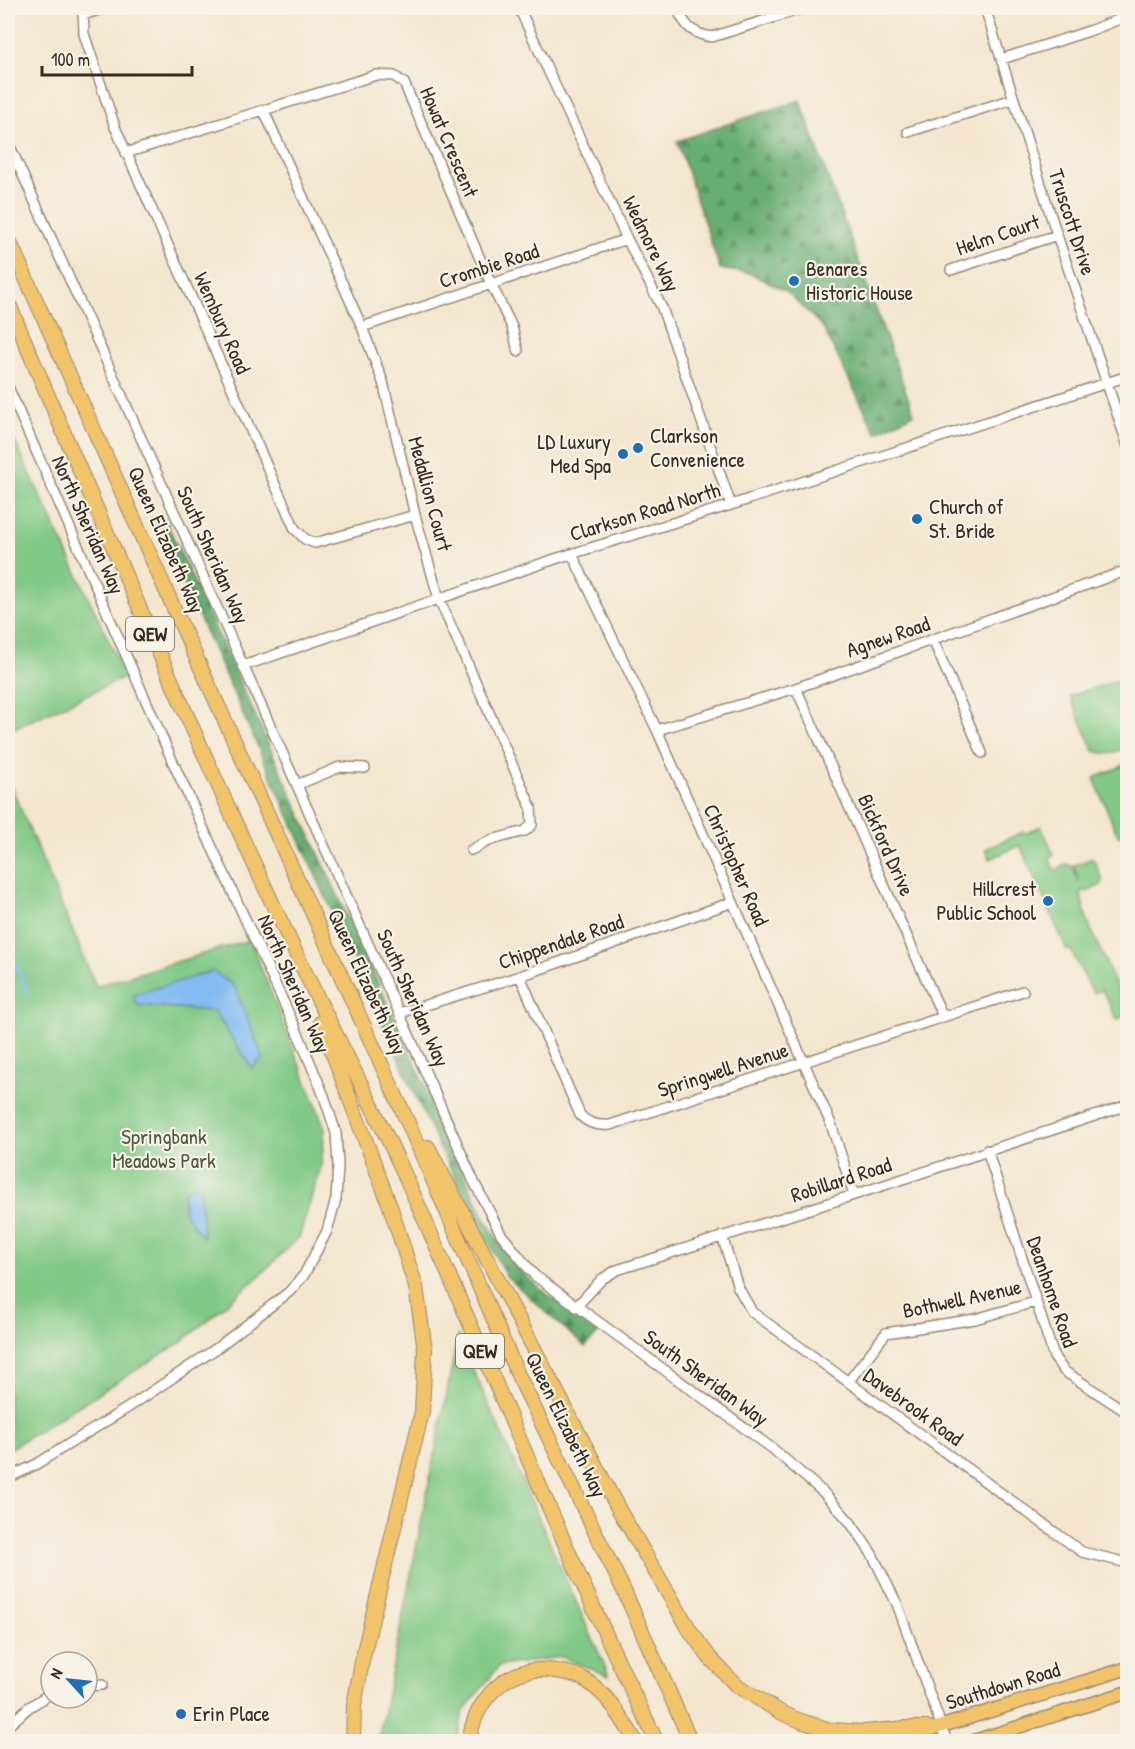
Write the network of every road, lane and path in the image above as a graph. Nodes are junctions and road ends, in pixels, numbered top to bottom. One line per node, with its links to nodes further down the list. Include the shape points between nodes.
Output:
1 (105, 8): 6 (street)
2 (519, 8): 16 (street, Wedmore Way)
3 (677, 8): 4 (street, via 692,31 712,37)
4 (804, 8)
5 (985, 8): 8 (street, Truscott Drive)
6 (83, 11): 13 (street, Wembury Road, via 84,34)
7 (1128, 16): 8 (street)
8 (1002, 59): 9 (street, Truscott Drive)
9 (1013, 99): 11 (street); 14 (street, Truscott Drive)
10 (264, 111): 13 (street, Howat Crescent); 18 (street, Howat Crescent, via 376,75 394,76 404,83); 20 (street, Medallion Court)
11 (908, 132)
12 (8, 142): 32 (street, South Sheridan Way)
13 (126, 153): 27 (street, Wembury Road, via 295,529 305,540 315,543)
14 (1057, 235): 17 (street, Helm Court); 23 (street, Truscott Drive)
15 (8, 238): 47 (highway, Queen Elizabeth Way / QEW)
16 (627, 239): 18 (street, Crombie Road); 26 (street, Wedmore Way, via 662,308)
17 (951, 270)
18 (491, 284): 20 (street, Crombie Road); 21 (street, Howat Crescent)
19 (8, 302): 40 (highway, QEW, via 148,631)
20 (362, 327): 27 (street, Medallion Court, via 383,382)
21 (519, 351)
22 (1128, 376): 23 (street, Clarkson Road North)
23 (1106, 382): 25 (street, Truscott Drive); 26 (street, Clarkson Road North)
24 (8, 387): 55 (street, North Sheridan Way, via 158,730 312,1067 336,1133 338,1165 336,1199 327,1231 304,1275 289,1292 217,1348 129,1407)
25 (1128, 446)
26 (731, 505): 28 (street, Clarkson Road North)
27 (415, 515): 30 (street, Medallion Court)
28 (572, 554): 30 (street, Clarkson Road North); 34 (street, Christopher Road)
29 (1128, 570): 31 (street, Agnew Road)
30 (440, 599): 32 (street, Clarkson Road North); 38 (street, Medallion Court, via 533,816 532,825 525,831)
31 (933, 640): 33 (street, Agnew Road); 35 (street)
32 (243, 666): 37 (street, South Sheridan Way)
33 (796, 688): 34 (street, Agnew Road); 44 (street, Bickford Drive)
34 (657, 730): 39 (street, Christopher Road)
35 (982, 753)
36 (365, 768): 37 (street, via 340,767)
37 (299, 784): 43 (street, South Sheridan Way)
38 (471, 850)
39 (733, 902): 41 (street, Chippendale Road); 45 (street, Christopher Road)
40 (300, 963): 64 (highway, via 390,1206 416,1287 425,1350 422,1412 363,1656); 67 (highway, QEW, via 398,1160 523,1450)
41 (520, 976): 43 (street, Chippendale Road); 45 (street, Springwell Avenue, via 580,1114 585,1121 598,1126)
42 (1023, 992): 44 (street, Springwell Avenue)
43 (400, 1013): 52 (street, South Sheridan Way, via 501,1234 534,1275)
44 (943, 1017): 45 (street, Springwell Avenue)
45 (802, 1063): 49 (street, Christopher Road, via 831,1124)
46 (1128, 1105): 48 (street, Robillard Road)
47 (409, 1125): 63 (highway, via 426,1144 619,1510 710,1658 736,1685 780,1712 830,1730); 68 (highway, Queen Elizabeth Way / QEW, via 518,1376 626,1595)
48 (987, 1150): 49 (street, Robillard Road); 51 (street, Deanhome Road)
49 (854, 1195): 50 (street, Robillard Road)
50 (723, 1236): 52 (street, Robillard Road, via 617,1269); 53 (street, Davebrook Road, via 738,1287 752,1312)
51 (1035, 1302): 53 (street, Bothwell Avenue, via 975,1319 886,1333); 54 (street, Deanhome Road, via 1058,1365)
52 (576, 1307): 63 (street, South Sheridan Way, via 780,1455 824,1493 849,1522 872,1554 897,1604)
53 (848, 1382): 56 (street, Davebrook Road, via 1082,1552)
54 (1128, 1413)
55 (8, 1478)
56 (1128, 1563)
57 (1128, 1668): 63 (main road, Southdown Road)
58 (99, 1685): 59 (street)
59 (102, 1685)
60 (1128, 1692): 71 (main road, Southdown Road)
61 (39, 1701): 62 (street)
62 (8, 1726)
63 (935, 1727): 69 (main road, Southdown Road); 70 (street, South Sheridan Way)
64 (352, 1742)
65 (469, 1742): 66 (highway, via 473,1719 502,1682 524,1672 546,1669 580,1677 597,1689 617,1709)
66 (636, 1742)
67 (657, 1742)
68 (692, 1742)
69 (891, 1742)
70 (947, 1742)
71 (971, 1742)

